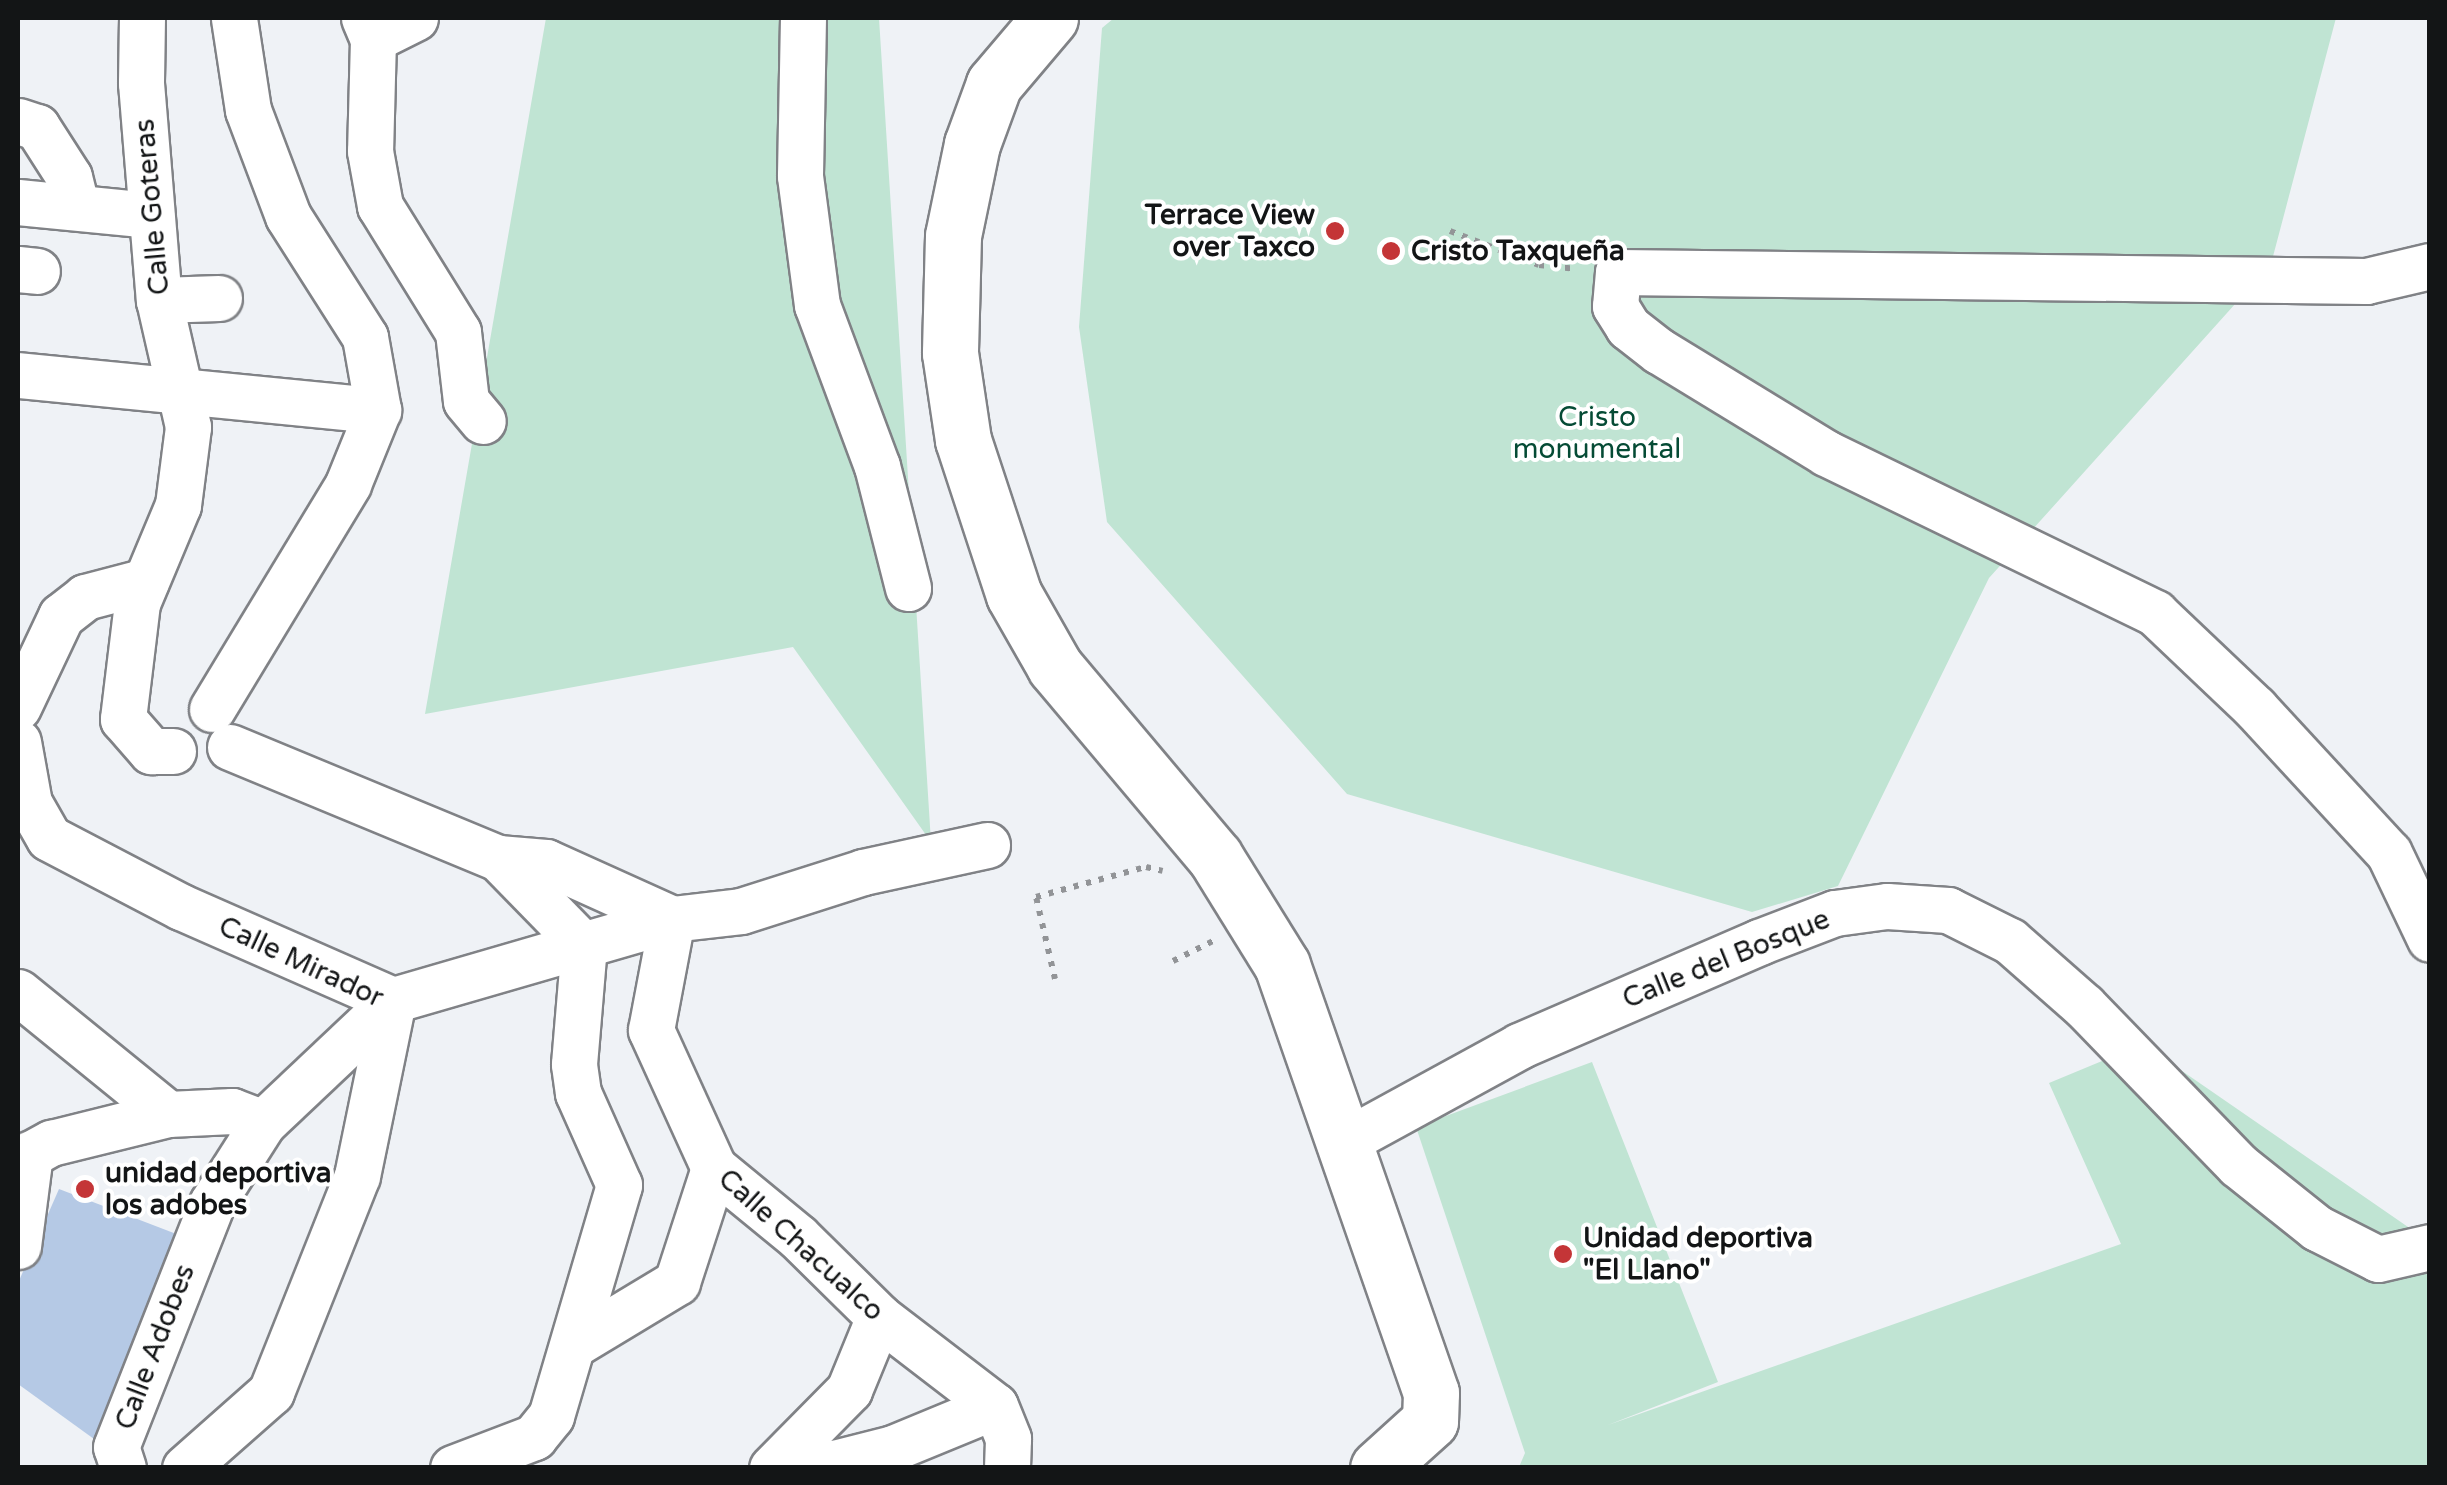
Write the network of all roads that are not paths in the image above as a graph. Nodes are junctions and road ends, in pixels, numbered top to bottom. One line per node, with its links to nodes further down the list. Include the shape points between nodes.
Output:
1 (142, 18): 10 (street, Calle Goteras)
2 (234, 18): 16 (street, via 248,110 288,216 365,338)
3 (415, 18): 6 (street)
4 (802, 18): 19 (street, via 800,176 817,305 877,466)
5 (1050, 18): 32 (street, via 994,84 972,144 953,236 950,352 962,440 1008,579 1055,667 1215,857 1282,965)
6 (368, 28): 17 (street, via 370,151 380,206 458,332 466,401)
7 (18, 122): 9 (street, via 37,128 69,178)
8 (18, 202): 9 (street)
9 (76, 206): 10 (street)
10 (152, 215): 13 (street, Calle Goteras)
11 (2430, 266): 26 (street, via 2366,280 1618,272 1615,306 1628,327 1660,352 1826,453 2155,614 2255,708 2388,853)
12 (218, 298): 13 (street)
13 (159, 300): 15 (street, Calle Goteras)
14 (18, 376): 15 (street)
15 (184, 394): 16 (street); 18 (street, Calle Goteras, via 186,462 178,505)
16 (378, 410): 21 (street, via 348,484)
17 (484, 421)
18 (146, 581): 20 (street, via 85,597 62,616); 21 (street, via 130,641 123,719 151,750 173,751 172,726 179,716)
19 (908, 588)
20 (18, 707)
21 (221, 728): 24 (street)
22 (18, 742): 29 (street, Calle Mirador, via 29,803 49,838 181,907)
23 (988, 844): 25 (street, via 863,872 741,911)
24 (498, 858): 25 (street, via 546,862); 27 (street)
25 (672, 919): 27 (street); 34 (street, Calle Chacualco, via 650,1030)
26 (2430, 939)
27 (584, 946): 29 (street); 38 (street, via 574,1064 578,1093 619,1185)
28 (18, 992): 30 (street)
29 (393, 1000): 31 (street, Calle Adobes); 42 (street, Calle Mirador, via 357,1176 271,1392)
30 (168, 1114): 31 (street, via 232,1111); 33 (street)
31 (263, 1123): 41 (street, Calle Adobes, via 212,1203 116,1446)
32 (1344, 1142): 36 (street, Calle del Bosque, via 1519,1046 1759,942 1835,913 1887,906 1948,910 2010,941 2084,1006 2238,1165 2317,1228 2378,1259); 45 (street, via 1431,1393 1430,1421)
33 (22, 1154): 35 (street)
34 (714, 1168): 37 (street, Calle Chacualco); 38 (street, via 678,1282)
35 (18, 1246)
36 (2430, 1247)
37 (880, 1317): 39 (street, Calle Chacualco); 40 (street, via 849,1390)
38 (576, 1342): 43 (street, via 551,1416 534,1438)
39 (995, 1406): 40 (street, via 893,1448 834,1463); 44 (street, via 1008,1439)
40 (777, 1464)
41 (123, 1468)
42 (185, 1468)
43 (453, 1468)
44 (1006, 1468)
45 (1378, 1468)

